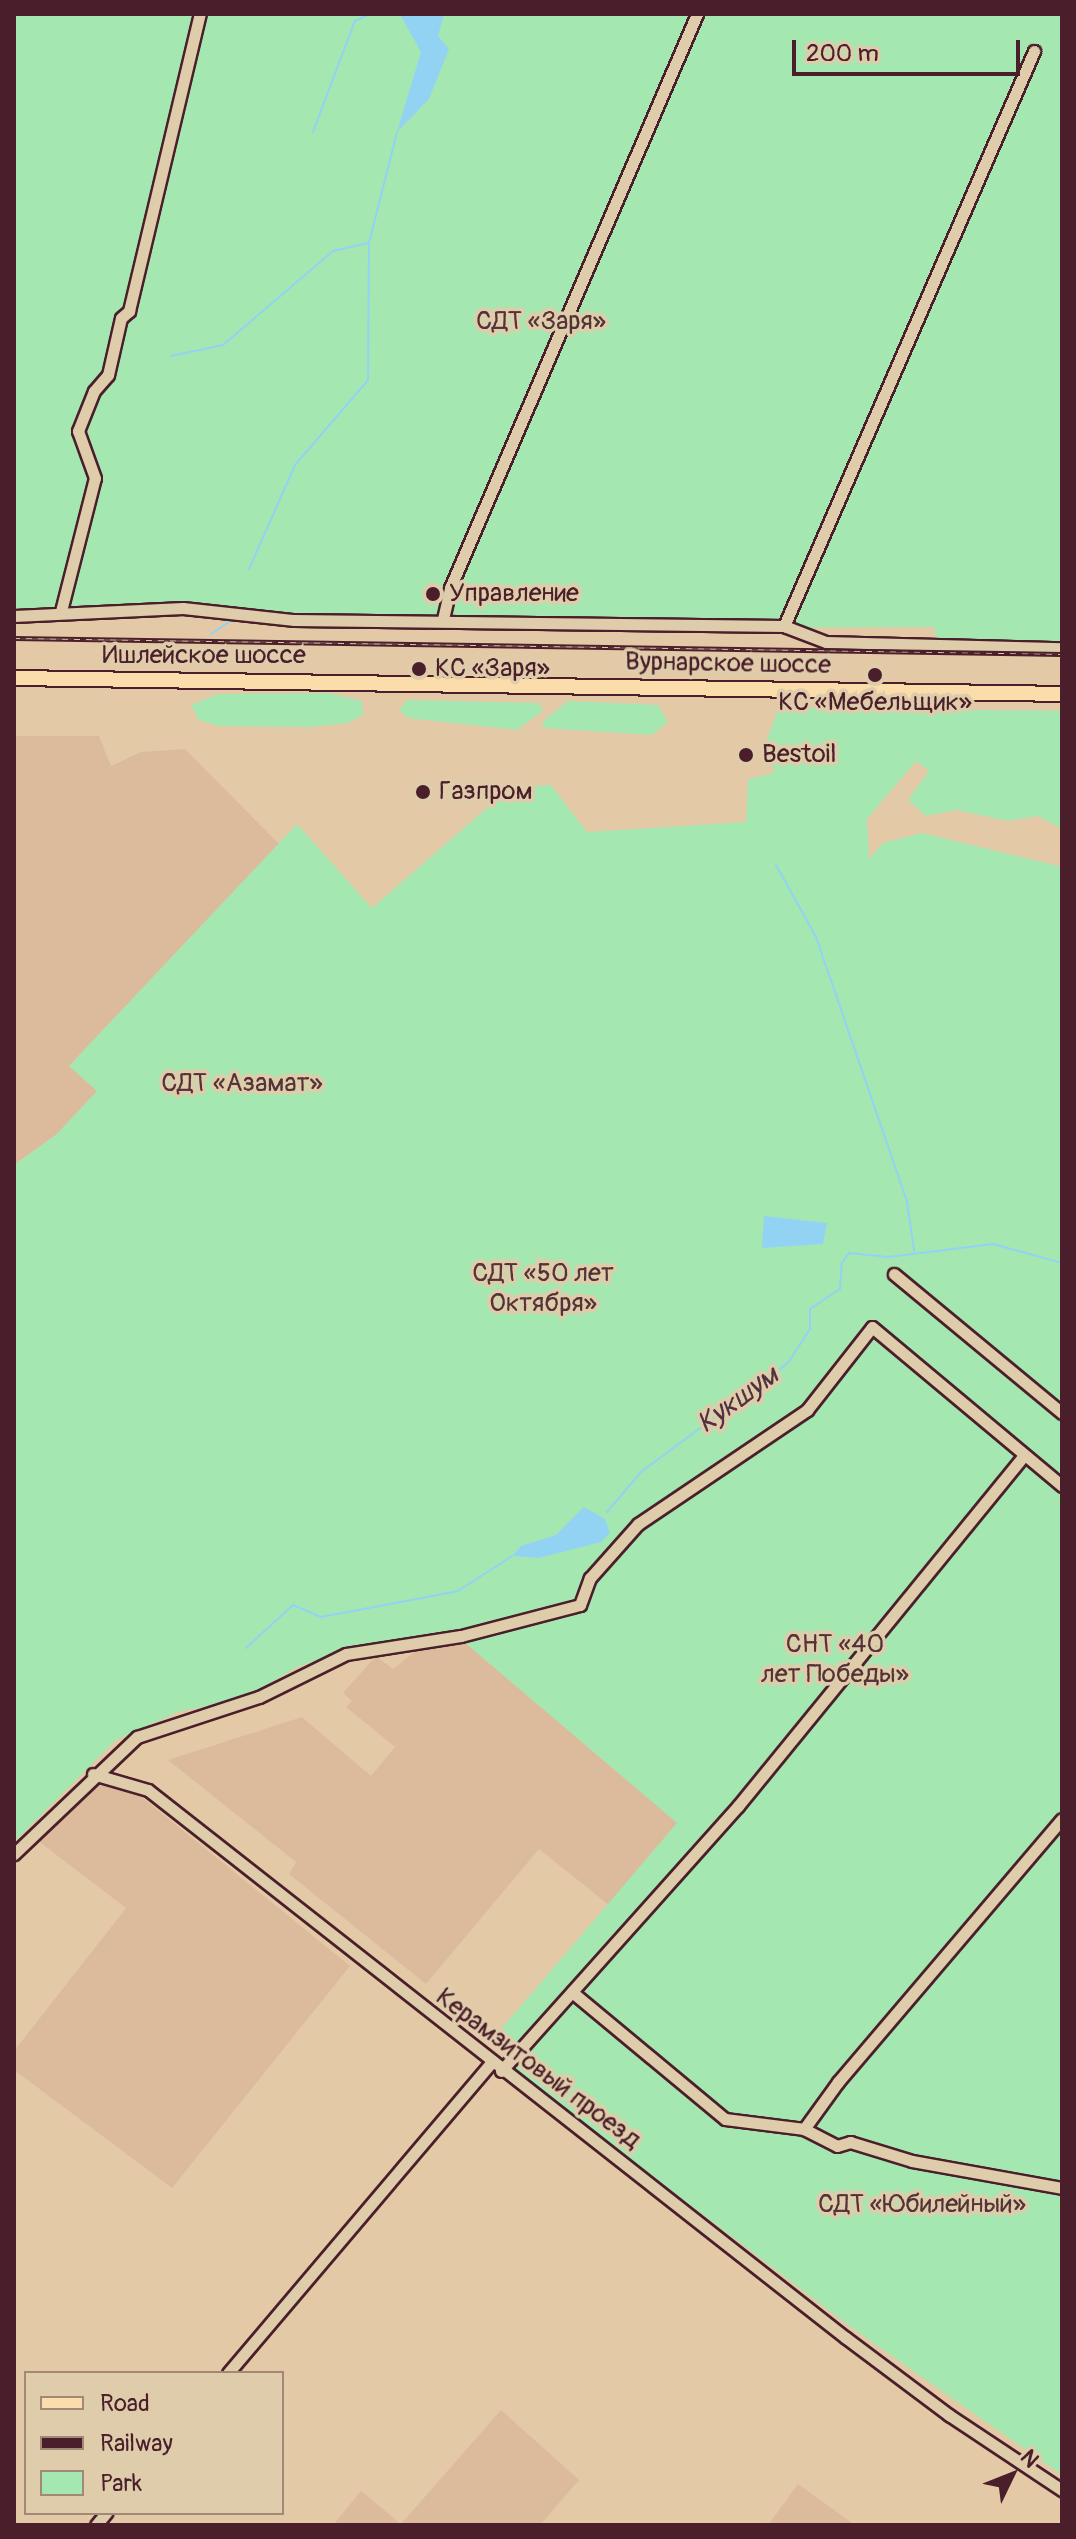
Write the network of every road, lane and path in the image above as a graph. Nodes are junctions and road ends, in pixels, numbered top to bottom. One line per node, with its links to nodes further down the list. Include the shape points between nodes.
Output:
1 (200, 14): 4 (street, via 129,311 121,318 108,375 94,391 78,431 95,478)
2 (697, 14): 6 (street, via 450,588)
3 (1034, 51): 7 (street)
4 (61, 611): 5 (street); 6 (street, via 183,608 294,620)
5 (14, 616)
6 (443, 619): 7 (street)
7 (784, 626): 8 (street, via 826,642)
8 (1062, 648)
9 (14, 678): 10 (main road, Ишлейское шоссе)
10 (393, 682): 11 (main road, Вурнарское шоссе)
11 (1062, 694)
12 (894, 1274): 13 (street)
13 (1062, 1413)
14 (1024, 1455): 15 (street); 16 (street, via 872,1327 807,1410 638,1524 590,1578 580,1605 461,1636 346,1654 259,1697 137,1737); 19 (street, via 814,1716)
15 (1062, 1486)
16 (93, 1774): 18 (street); 20 (street, Керамзитовый проезд, via 148,1790)
17 (1062, 1819): 22 (street)
18 (14, 1854)
19 (572, 1992): 21 (street); 22 (street, via 725,2119)
20 (491, 2063): 21 (street, Керамзитовый проезд); 24 (street)
21 (501, 2071): 25 (street, Керамзитовый проезд, via 949,2415)
22 (804, 2129): 23 (street, via 837,2146 850,2142 912,2161)
23 (1062, 2188)
24 (230, 2371)
25 (1062, 2490)

